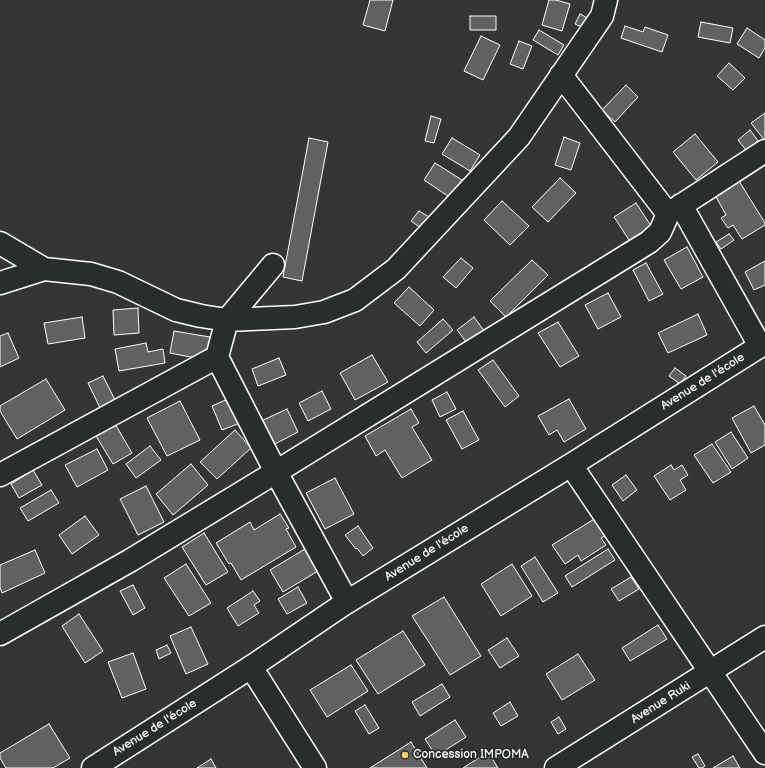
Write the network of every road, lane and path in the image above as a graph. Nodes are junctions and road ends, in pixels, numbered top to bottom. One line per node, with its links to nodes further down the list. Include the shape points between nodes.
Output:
1 (606, 0): 2 (street, via 602,16)
2 (561, 75): 4 (street); 9 (street, via 514,143 396,269 355,300 324,312 295,317)
3 (765, 151): 4 (street)
4 (675, 209): 10 (street); 13 (street, via 660,232 648,242)
5 (0, 243): 7 (street)
6 (273, 265): 9 (street)
7 (44, 269): 8 (street); 9 (street, via 91,274 118,282 176,310)
8 (0, 283)
9 (228, 320): 11 (street)
10 (763, 344): 12 (street, Avenue de l'école)
11 (217, 357): 13 (street); 14 (street)
12 (571, 465): 15 (street, Avenue de l'école); 19 (street)
13 (276, 472): 15 (street); 16 (street, via 131,560)
14 (0, 475)
15 (347, 602): 18 (street, Avenue de l'école)
16 (0, 634)
17 (765, 637): 19 (street, Avenue Ruki)
18 (251, 667): 21 (street, Avenue de l'école); 22 (street)
19 (711, 671): 20 (street); 23 (street, Avenue Ruki)
20 (765, 753)
21 (93, 768)
22 (315, 768)
23 (556, 768)

